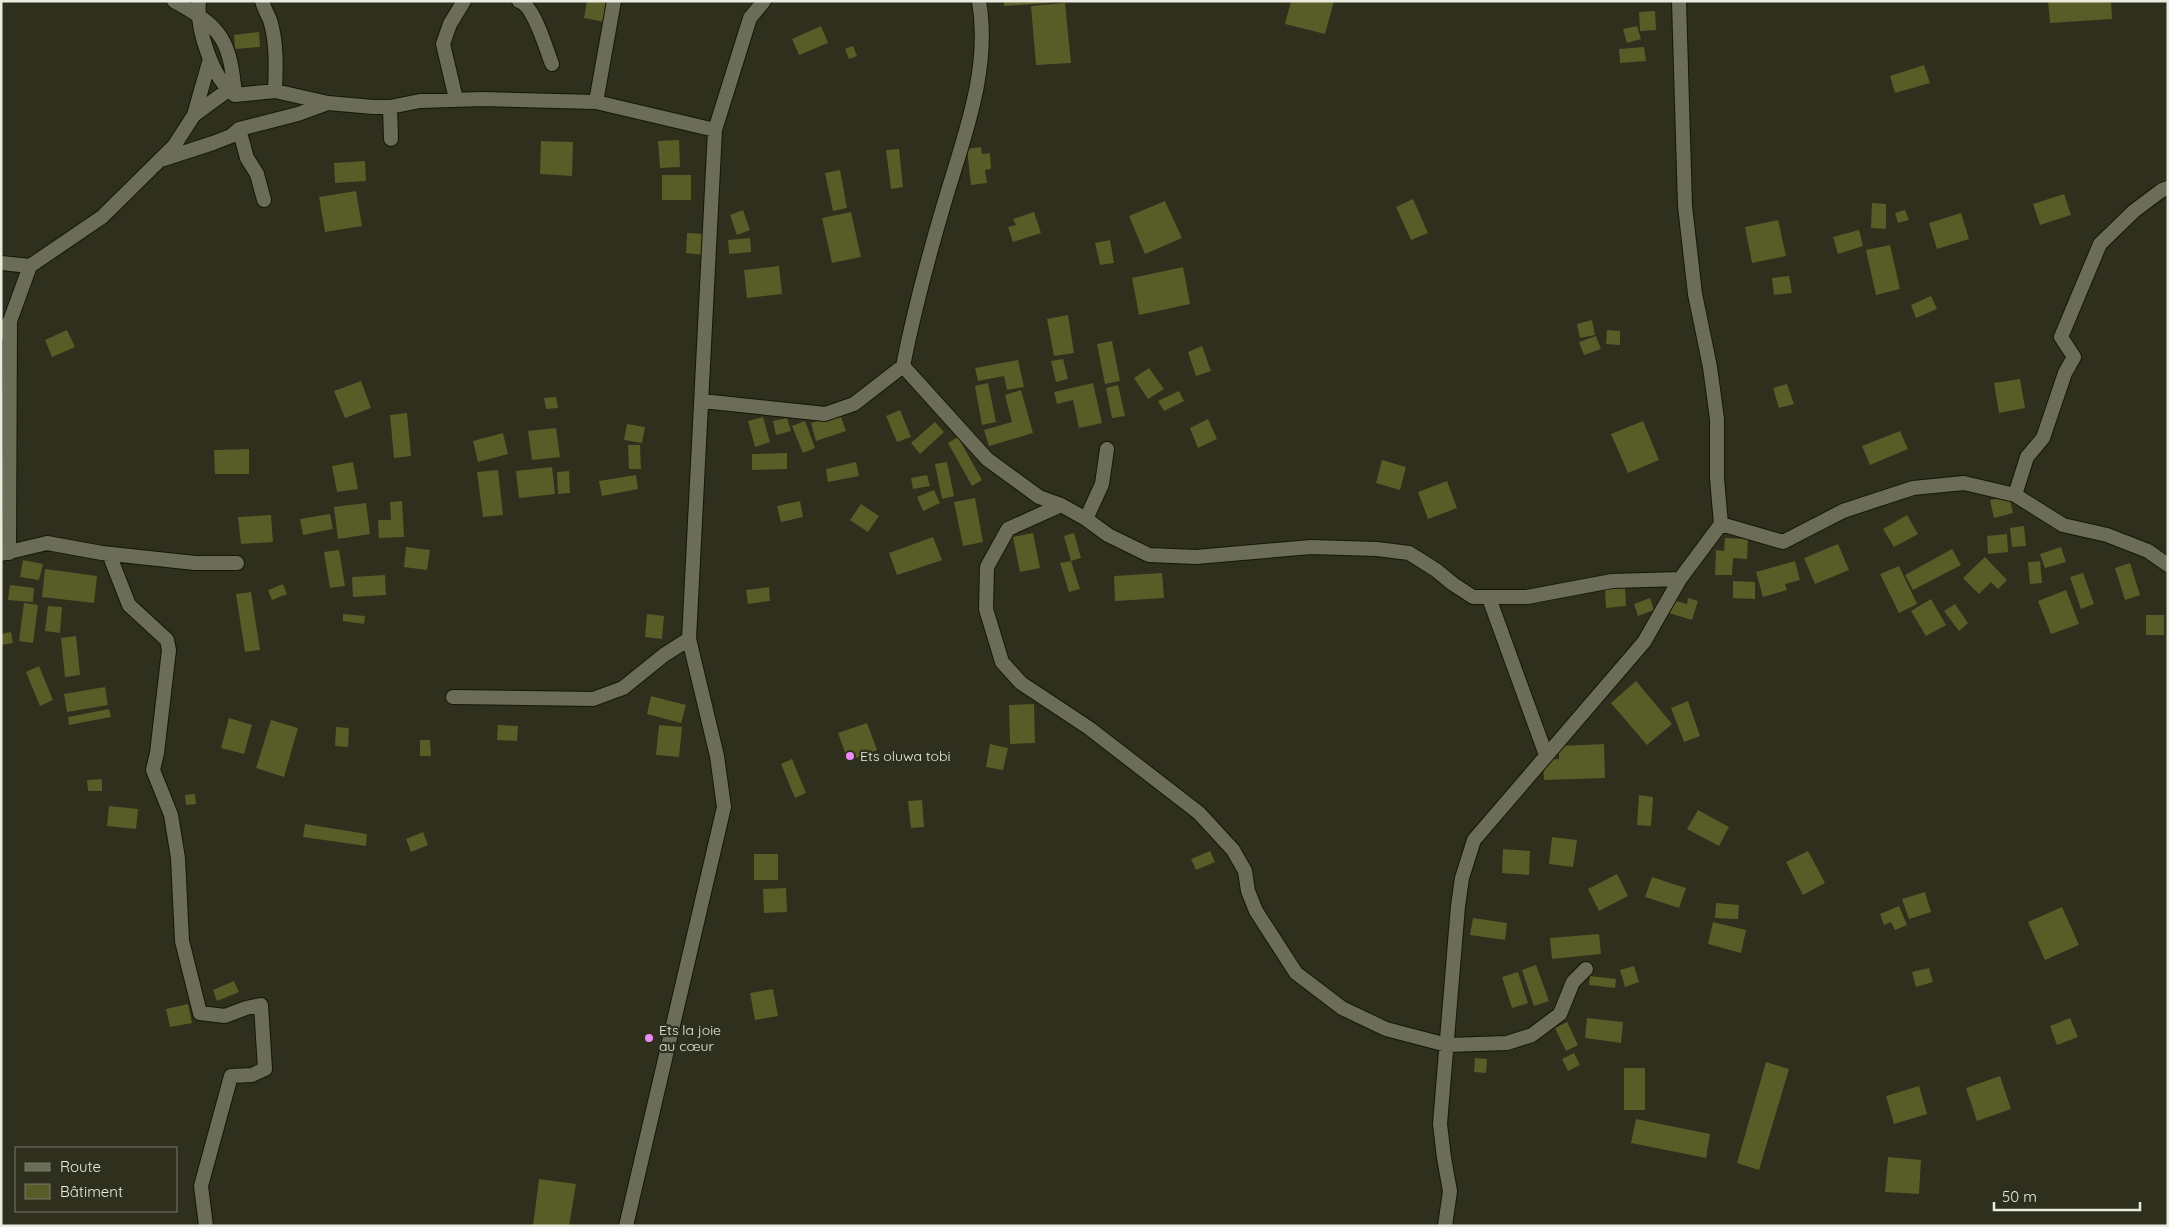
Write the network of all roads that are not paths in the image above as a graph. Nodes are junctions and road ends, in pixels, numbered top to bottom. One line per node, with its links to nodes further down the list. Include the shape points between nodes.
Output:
1 (174, 1): 9 (street)
2 (262, 1): 12 (street, via 273,40)
3 (464, 1): 14 (street, via 443,44)
4 (519, 1): 11 (street, via 532,14)
5 (614, 1): 15 (street)
6 (764, 1): 20 (street, via 750,18)
7 (979, 1): 29 (street, via 983,26 978,87 917,298)
8 (1679, 1): 35 (street, via 1685,206 1695,294 1717,419 1717,478)
9 (198, 8): 10 (street); 13 (street, via 225,46 232,65)
10 (210, 59): 13 (street); 18 (street)
11 (552, 64)
12 (276, 91): 13 (street); 16 (street)
13 (232, 92): 18 (street)
14 (456, 99): 15 (street); 17 (street)
15 (596, 102): 20 (street)
16 (328, 103): 17 (street); 19 (street)
17 (390, 107): 21 (street)
18 (194, 115): 22 (street)
19 (240, 129): 22 (street, via 213,143); 24 (street)
20 (715, 130): 30 (street)
21 (390, 139)
22 (161, 160): 26 (street, via 102,217)
23 (2168, 188): 32 (street, via 2134,211 2100,244 2061,337 2074,357 2065,373 2043,438 2027,457)
24 (264, 200)
25 (1, 263): 26 (street)
26 (30, 266): 27 (street)
27 (10, 321): 28 (street); 36 (street)
28 (1, 333)
29 (903, 366): 30 (street, via 854,404 825,414); 33 (street, via 987,459 1038,497)
30 (702, 401): 42 (street)
31 (1107, 448): 34 (street, via 1102,484)
32 (2015, 495): 35 (street, via 1964,483 1913,488 1843,511 1783,542); 39 (street, via 2063,525 2107,535 2148,551)
33 (1062, 505): 34 (street); 46 (street, via 1008,529 987,567 986,610 1002,662 1021,683 1097,733 1205,819 1233,850 1245,871 1256,911 1296,973 1342,1008 1386,1029)
34 (1086, 519): 41 (street, via 1108,535 1149,555 1196,557 1311,548 1409,553 1473,597)
35 (1722, 524): 40 (street)
36 (5, 554): 37 (street, via 48,544)
37 (109, 554): 38 (street); 47 (street, via 129,605 167,640 169,650 153,770 171,815 178,858 182,940 200,1013 225,1016 260,1005 265,1069 231,1076 201,1186)
38 (237, 563)
39 (2168, 565)
40 (1680, 579): 41 (street, via 1612,581 1527,597); 44 (street, via 1644,642)
41 (1489, 598): 44 (street)
42 (689, 639): 43 (street, via 623,688 594,700); 48 (street, via 718,756 724,807)
43 (452, 697)
44 (1546, 755): 46 (street, via 1474,840 1462,878 1458,906)
45 (1586, 969): 46 (street, via 1573,982 1560,1014 1532,1035 1507,1043)
46 (1447, 1045): 49 (street, via 1440,1124 1450,1191)
47 (206, 1226)
48 (626, 1226)
49 (1445, 1226)

